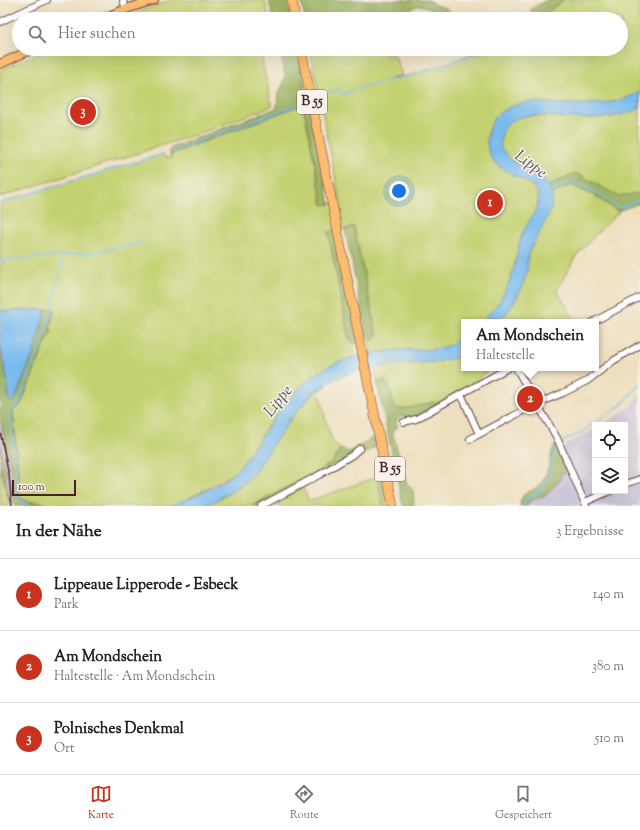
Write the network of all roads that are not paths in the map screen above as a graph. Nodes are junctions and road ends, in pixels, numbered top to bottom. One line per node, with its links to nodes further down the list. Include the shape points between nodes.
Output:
1 (47, 0): 7 (street)
2 (123, 0): 6 (street)
3 (154, 0): 6 (main road)
4 (292, 0): 9 (highway)
5 (297, 0): 10 (highway)
6 (126, 9): 8 (main road)
7 (21, 12)
8 (118, 12)
9 (294, 12)
10 (299, 12)
11 (12, 16): 12 (street)
12 (0, 22)
13 (18, 56): 15 (main road)
14 (305, 56): 21 (highway, B 55)
15 (0, 64)
16 (640, 296): 17 (street)
17 (598, 319)
18 (640, 345): 23 (street, via 587,381)
19 (503, 371): 22 (street)
20 (518, 371): 23 (street)
21 (373, 393): 33 (highway, B 55); 34 (highway, B 55)
22 (461, 394): 24 (street, via 416,419); 25 (street)
23 (536, 404): 25 (street); 31 (street, via 561,446)
24 (404, 422)
25 (479, 434): 26 (street)
26 (470, 439)
27 (360, 448): 32 (street, via 319,475)
28 (640, 479): 29 (street)
29 (628, 483)
30 (604, 494): 31 (street)
31 (586, 504)
32 (261, 506)
33 (393, 506)
34 (398, 506)

